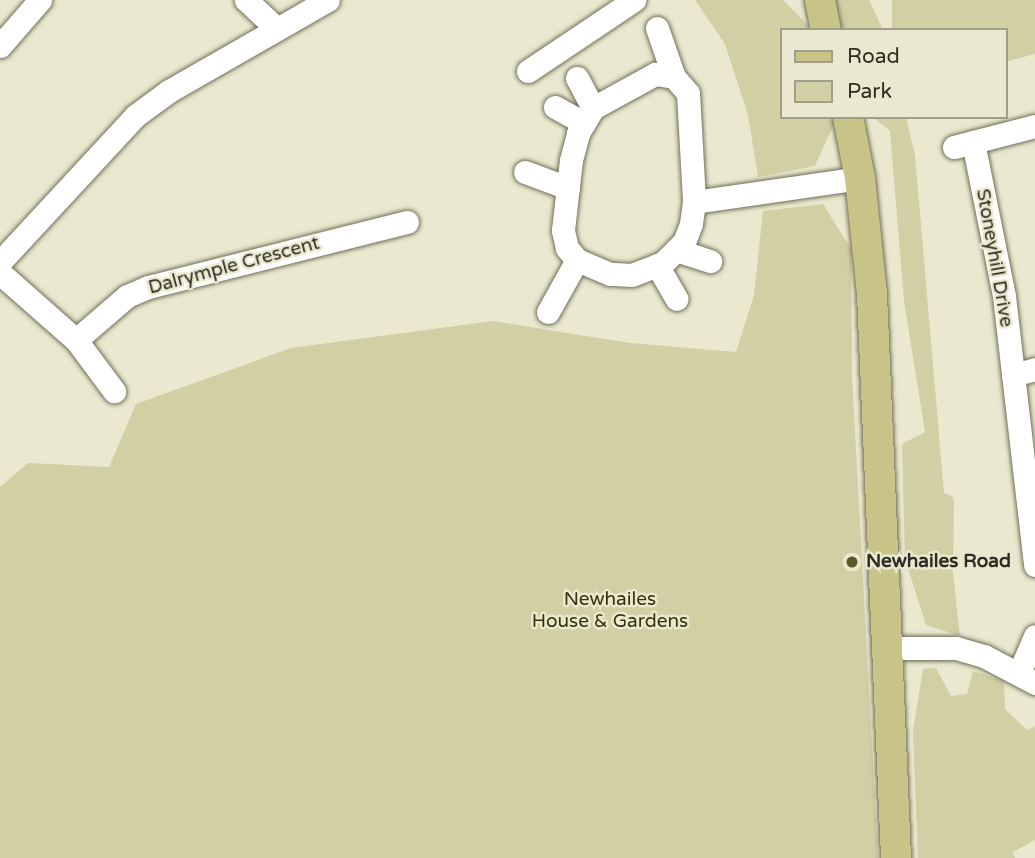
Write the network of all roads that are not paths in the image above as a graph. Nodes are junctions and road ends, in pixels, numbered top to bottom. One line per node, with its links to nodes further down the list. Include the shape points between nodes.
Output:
1 (40, 0): 7 (street)
2 (246, 0): 5 (street)
3 (328, 0): 5 (street)
4 (634, 0): 8 (street)
5 (276, 28): 23 (street, via 135,117)
6 (657, 28): 9 (street)
7 (0, 46)
8 (528, 71)
9 (674, 77): 12 (street, via 655,74); 18 (street, via 688,93)
10 (577, 78): 12 (street)
11 (555, 107): 12 (street)
12 (589, 115): 17 (street, via 571,160)
13 (848, 119): 16 (main road)
14 (1035, 126): 30 (street, Stoneyhill Drive, via 963,144 1004,296)
15 (525, 172): 17 (street)
16 (860, 177): 18 (street); 35 (main road, via 872,294)
17 (568, 188): 21 (street, via 563,230)
18 (694, 202): 20 (street, via 691,224)
19 (407, 223): 28 (street, Dalrymple Crescent, via 148,287 127,296)
20 (676, 250): 22 (street); 24 (street)
21 (577, 260): 24 (street, via 610,274 632,275); 27 (street)
22 (710, 261)
23 (0, 262)
24 (657, 265): 26 (street)
25 (0, 273): 28 (street)
26 (677, 299)
27 (548, 313)
28 (76, 340): 31 (street)
29 (1035, 369): 30 (street)
30 (1013, 375): 32 (street, Stoneyhill Drive)
31 (114, 391)
32 (1033, 526): 33 (street, Stoneyhill Drive)
33 (1035, 565)
34 (1035, 636): 36 (street)
35 (887, 648): 36 (street, via 956,648); 37 (main road)
36 (1027, 678)
37 (896, 858)

